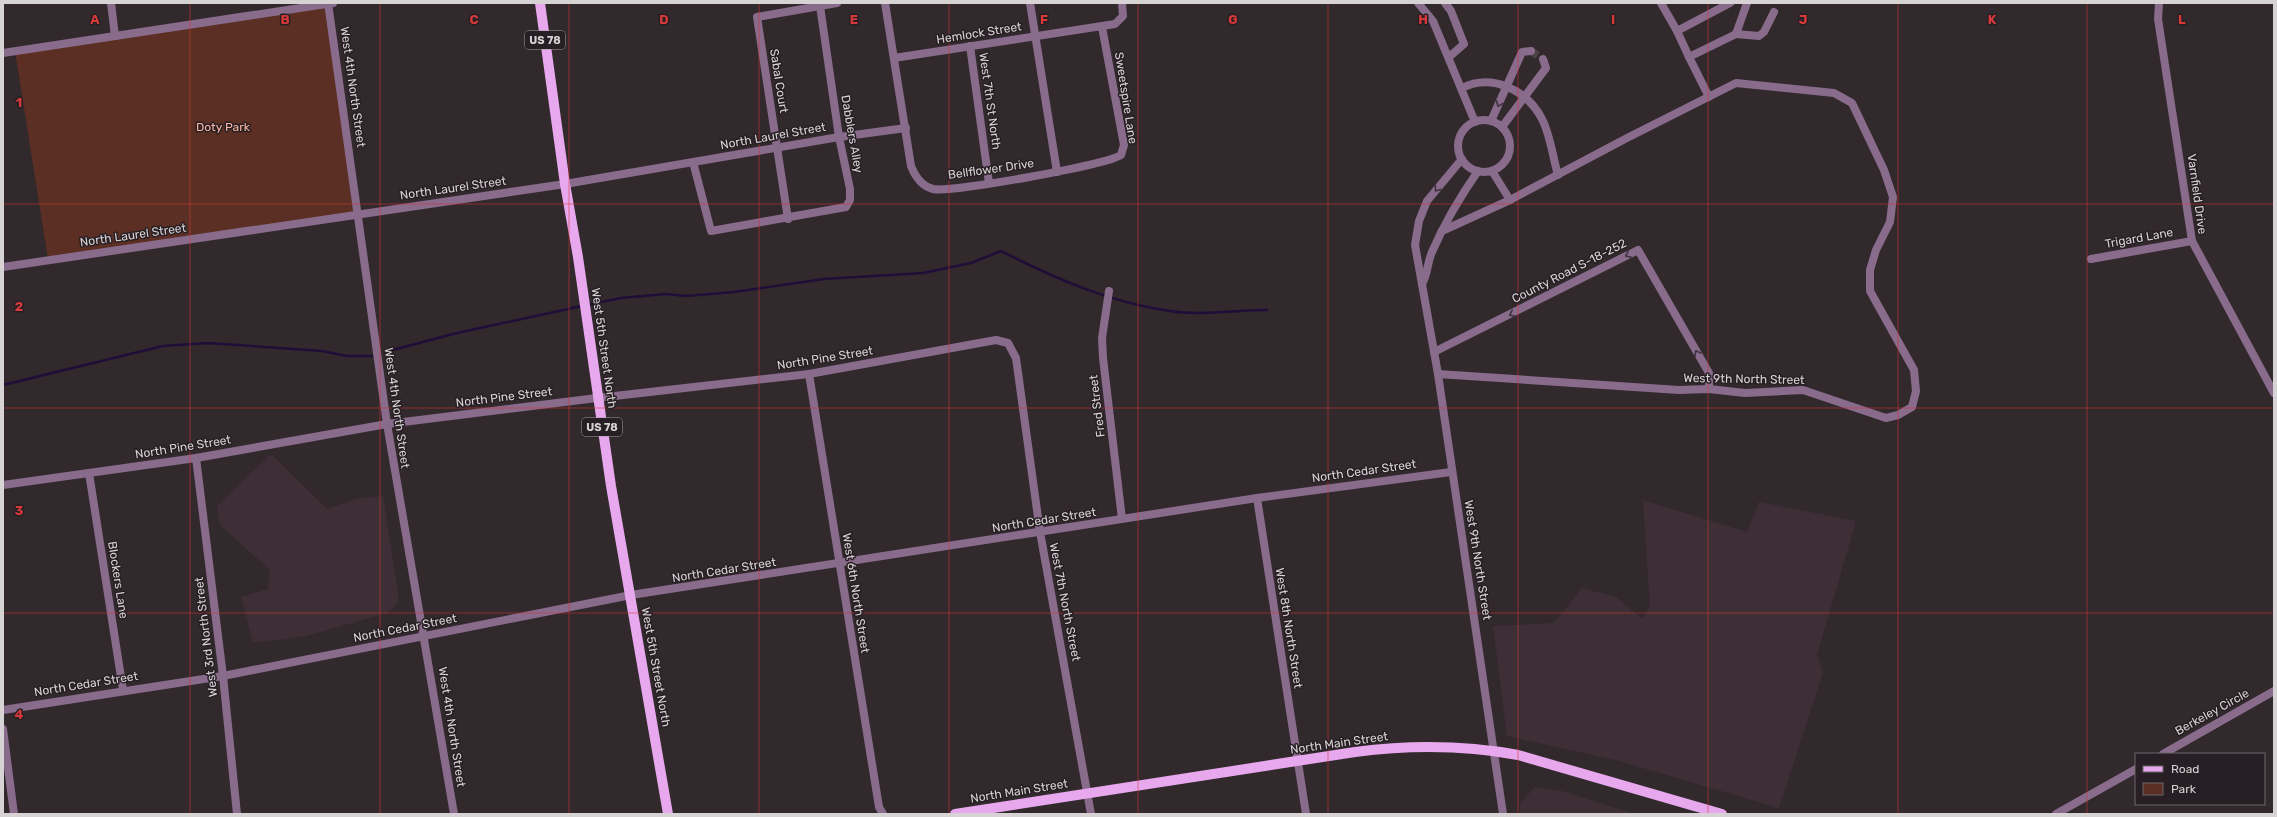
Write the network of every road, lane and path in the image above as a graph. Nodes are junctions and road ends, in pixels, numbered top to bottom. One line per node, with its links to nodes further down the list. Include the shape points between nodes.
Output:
1 (112, 3): 19 (street)
2 (330, 3): 19 (street); 47 (street, West 4th North Street)
3 (540, 3): 45 (main road, West 5th Street North / US 78)
4 (837, 3): 14 (street)
5 (885, 3): 26 (street, Bellflower Drive)
6 (1030, 3): 20 (street)
7 (1122, 3): 16 (street, Hemlock Street, via 1123,16 1115,24)
8 (1418, 3): 24 (street, via 1433,21)
9 (1445, 3): 24 (street, via 1451,11 1464,44)
10 (1661, 3): 17 (street)
11 (1730, 3): 17 (street)
12 (1747, 3): 18 (street)
13 (2159, 3): 50 (street, Varnfield Drive, via 2158,19)
14 (820, 6): 36 (street, Dabblers Alley); 37 (street, Sabal Court, via 757,17)
15 (1774, 12): 18 (street, via 1764,32 1759,36)
16 (1102, 27): 20 (street, Hemlock Street); 42 (street, Sweetspire Lane, via 1123,151 1115,159 1104,163)
17 (1677, 31): 25 (street)
18 (1736, 34): 25 (street)
19 (115, 36): 23 (street)
20 (1036, 37): 21 (street, Hemlock Street); 42 (street)
21 (970, 46): 26 (street, Hemlock Street); 44 (street, West 7th St North)
22 (1531, 51): 28 (street, via 1522,52)
23 (3, 53)
24 (1449, 57): 29 (street)
25 (1689, 57): 30 (street)
26 (894, 58): 35 (street, Bellflower Drive)
27 (1543, 59): 31 (street, via 1546,68)
28 (1506, 86): 29 (street, via 1480,82); 31 (street); 32 (street, one-way to 32)
29 (1462, 88): 33 (street)
30 (1709, 97): 43 (street, West 9th North Street); 61 (street, West 9th North Street, via 1736,84 1747,84 1827,91 1852,103 1884,170 1893,197 1890,222 1876,250 1870,270 1870,291 1886,324 1914,370 1916,391 1912,407 1898,416 1886,418 1803,390 1745,393)
31 (1525, 98): 34 (street); 43 (street, via 1543,121)
32 (1491, 121): 33 (street); 34 (street)
33 (1475, 122): 38 (street, via 1464,129 1460,137 1458,145)
34 (1502, 127): 41 (street, via 1507,134 1510,151 1502,166)
35 (906, 128): 36 (street, North Laurel Street); 44 (street, Bellflower Drive, via 911,166 917,180 933,189)
36 (839, 137): 37 (street, North Laurel Street); 48 (street, Dabblers Alley, via 850,200 846,207)
37 (777, 147): 39 (street, North Laurel Street); 48 (street, Sabal Court)
38 (1462, 159): 40 (street, via 1470,168); 51 (street, West 9th North Street, one-way to 51, via 1427,201 1419,221)
39 (693, 162): 45 (street, North Laurel Street); 48 (street, Dabblers Alley, via 710,231)
40 (1478, 171): 41 (street); 49 (street, via 1459,198)
41 (1492, 171): 46 (street)
42 (1057, 172): 44 (street, Bellflower Drive)
43 (1558, 175): 46 (street, West 9th North Street)
44 (989, 183)
45 (565, 184): 47 (street, North Laurel Street); 63 (main road, West 5th Street North / US 78, via 578,257)
46 (1510, 200): 49 (street, West 9th North Street)
47 (359, 214): 54 (street, North Laurel Street); 64 (street, West 4th North Street)
48 (788, 219)
49 (1442, 232): 52 (street)
50 (2192, 241): 53 (street, Trigard Lane); 62 (street, Varnfield Drive)
51 (1416, 251): 52 (street); 55 (street, West 9th North Street)
52 (1431, 253): 55 (street, via 1427,276)
53 (2091, 259)
54 (3, 267)
55 (1422, 284): 58 (street, West 9th North Street)
56 (1109, 291): 70 (street, Fred Street, via 1102,351)
57 (1008, 343): 59 (street, North Pine Street, via 996,340); 71 (street, West 7th North Street, via 1016,358)
58 (1434, 352): 60 (street, West 9th North Street); 61 (street, County Road S-18-252, one-way to 58, via 1709,373 1638,250)
59 (809, 374): 63 (street, North Pine Street); 72 (street, West 6th North Street)
60 (1438, 374): 61 (street, West 9th North Street, via 1679,390); 66 (street, West 9th North Street)
61 (1709, 389)
62 (2274, 393)
63 (597, 398): 64 (street, North Pine Street); 73 (main road, West 5th Street North / US 78, via 621,550)
64 (387, 424): 65 (street, North Pine Street); 74 (street, West 4th North Street)
65 (196, 458): 67 (street, North Pine Street); 75 (street, West 3rd North Street)
66 (1451, 472): 69 (street, North Cedar Street); 80 (street, West 9th North Street)
67 (89, 473): 68 (street, North Pine Street); 76 (street, Blockers Lane)
68 (3, 485)
69 (1257, 498): 70 (street, North Cedar Street); 82 (street, West 8th North Street)
70 (1122, 519): 71 (street, North Cedar Street)
71 (1040, 532): 72 (street, North Cedar Street); 84 (street, West 7th North Street)
72 (838, 564): 73 (street, North Cedar Street); 89 (street, West 6th North Street, via 879,807)
73 (631, 595): 74 (street, North Cedar Street); 88 (main road, West 5th Street North / US 78)
74 (425, 636): 75 (street, North Cedar Street); 87 (street, West 4th North Street)
75 (223, 676): 76 (street, North Cedar Street); 86 (street, West 3rd North Street)
76 (123, 690): 78 (street, North Cedar Street)
77 (2274, 692): 81 (street, Berkeley Circle)
78 (3, 710)
79 (3, 729): 85 (street)
80 (1493, 750): 82 (main road, North Main Street, via 1386,748); 93 (street, West 9th North Street); 94 (main road, North Main Street, via 1539,760)
81 (2165, 753)
82 (1298, 761): 84 (main road, North Main Street); 92 (street, West 8th North Street)
83 (2135, 770): 95 (street)
84 (1088, 794): 90 (main road, North Main Street); 91 (street, West 7th North Street)
85 (14, 814)
86 (237, 814)
87 (454, 814)
88 (668, 814)
89 (883, 814)
90 (955, 814)
91 (1091, 814)
92 (1306, 814)
93 (1503, 814)
94 (1722, 814)
95 (2056, 814)

